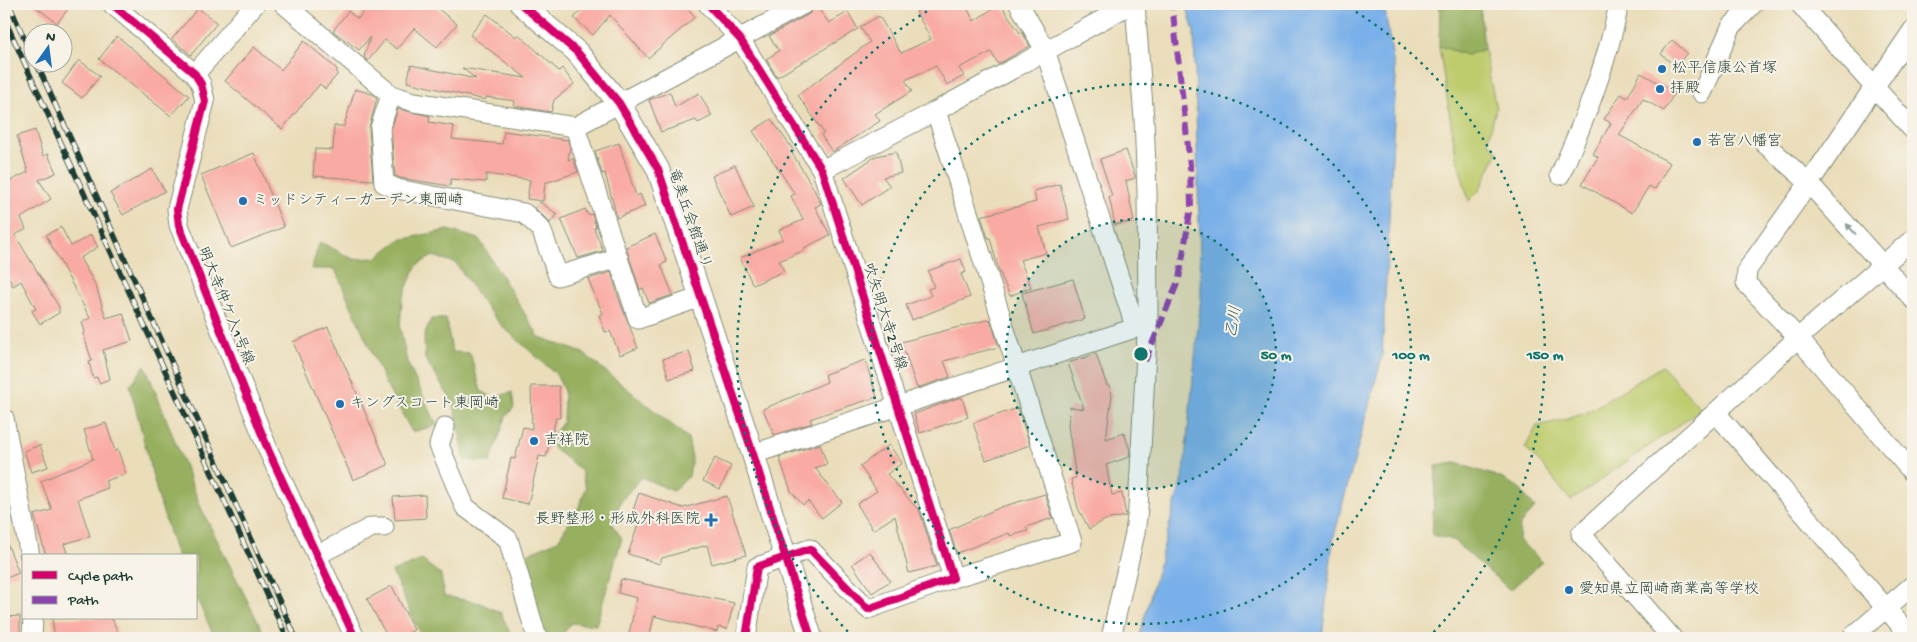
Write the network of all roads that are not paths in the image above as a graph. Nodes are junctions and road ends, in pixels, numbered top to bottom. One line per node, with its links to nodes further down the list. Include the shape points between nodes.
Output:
1 (112, 4): 16 (street, 明大寺仲ケ入1号線)
2 (255, 4): 16 (street)
3 (284, 4): 19 (street)
4 (521, 4): 20 (street, 竜美丘会館通り, via 577,52)
5 (708, 4): 14 (street, 吹矢明大寺2号線)
6 (804, 4): 14 (street)
7 (1019, 4): 15 (street)
8 (1130, 4): 15 (street)
9 (1135, 4): 33 (street, via 1147,191)
10 (1619, 4): 26 (street, via 1609,50)
11 (1753, 4): 18 (street, via 1731,27)
12 (1800, 4): 17 (street)
13 (1913, 30): 17 (street)
14 (740, 39): 20 (street); 25 (street, 吹矢明大寺2号線)
15 (1045, 50): 21 (street); 33 (street)
16 (195, 74): 44 (street, 明大寺仲ケ入1号線, via 205,101 177,209 180,225 270,452)
17 (1874, 87): 23 (street); 27 (street)
18 (1702, 93)
19 (391, 95): 22 (street, via 414,102); 29 (street, via 380,128 384,183 397,189 524,213 541,228 558,276)
20 (619, 103): 22 (street); 31 (street, 竜美丘会館通り, via 658,169)
21 (936, 111): 25 (street); 35 (street)
22 (575, 127): 29 (street)
23 (1913, 130)
24 (1764, 143): 27 (street)
25 (822, 170): 36 (street, 吹矢明大寺2号線)
26 (1560, 175)
27 (1810, 183): 30 (street, one-way to 27); 34 (street, via 1748,270 1746,283)
28 (1913, 239): 30 (street)
29 (618, 258): 31 (street, via 638,319)
30 (1884, 265): 32 (street); 34 (street)
31 (701, 297): 40 (street, 竜美丘会館通り)
32 (1913, 299)
33 (1141, 325): 35 (street); 55 (street, via 1138,509)
34 (1798, 338): 37 (street); 41 (street)
35 (1016, 368): 36 (street); 46 (street, via 1072,542)
36 (898, 406): 40 (street); 46 (street, 吹矢明大寺2号線)
37 (1716, 413): 48 (street); 56 (street, via 1581,534)
38 (4, 418): 43 (street)
39 (445, 427): 52 (street, via 439,444 465,507 508,539)
40 (753, 454): 45 (street, 竜美丘会館通り)
41 (1913, 474)
42 (384, 527): 44 (street, via 372,527)
43 (30, 554)
44 (317, 555): 51 (street, 明大寺仲ケ入1号線)
45 (784, 558): 46 (street, via 810,549 868,609); 53 (street, via 757,568); 54 (street)
46 (953, 578)
47 (1913, 585): 48 (street)
48 (1886, 608): 57 (street); 58 (street)
49 (33, 620): 50 (street)
50 (32, 638)
51 (355, 638)
52 (537, 638)
53 (746, 638)
54 (811, 638)
55 (1111, 638)
56 (1672, 638)
57 (1851, 638)
58 (1912, 638)

